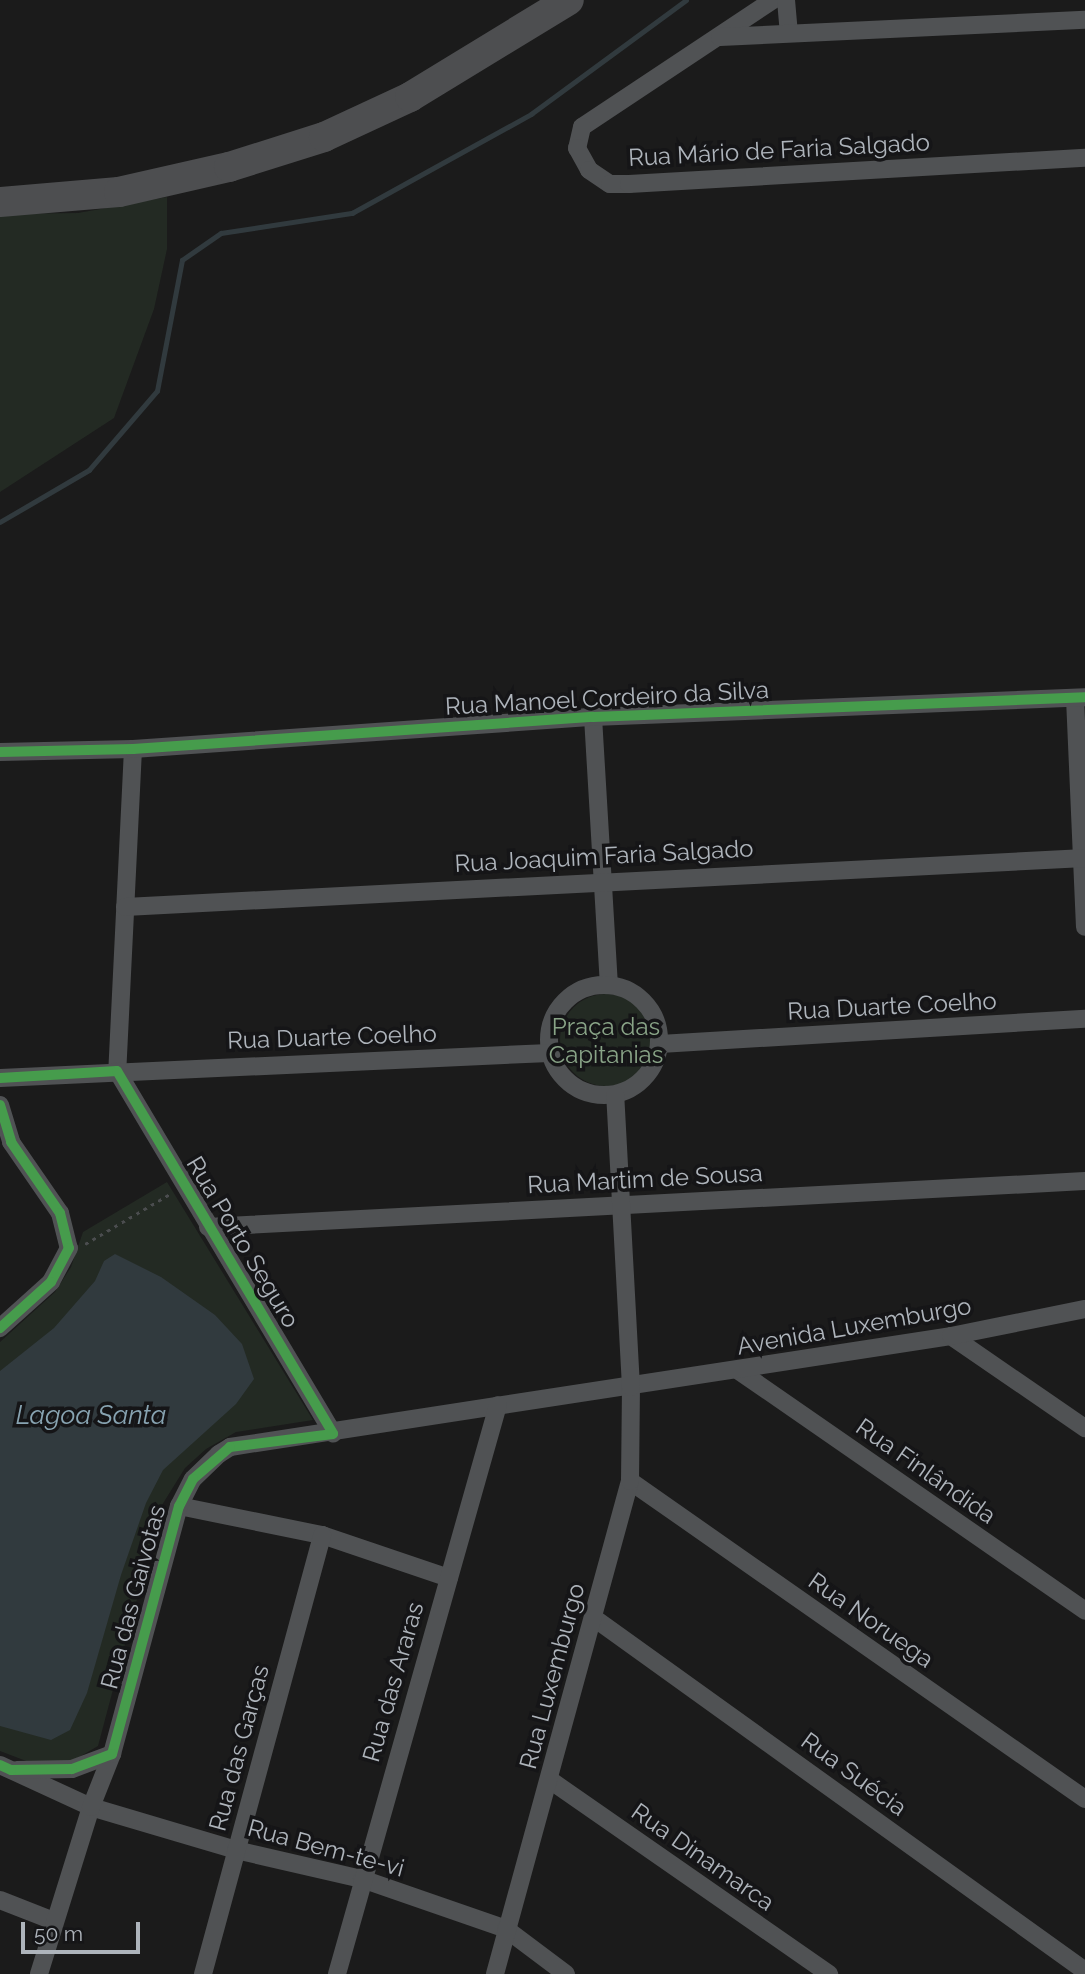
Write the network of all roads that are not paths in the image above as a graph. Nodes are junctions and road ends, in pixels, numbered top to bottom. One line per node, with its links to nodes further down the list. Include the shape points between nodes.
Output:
1 (569, 0): 8 (highway, via 410,97 324,137 229,167 119,192)
2 (773, 0): 6 (street, Rua Mário de Faria Salgado)
3 (786, 0): 5 (street)
4 (1085, 20): 5 (street)
5 (789, 32): 6 (street)
6 (720, 37): 7 (street, Rua Mário de Faria Salgado, via 582,127 577,148 589,170 610,184 628,184)
7 (1085, 158)
8 (0, 202)
9 (1080, 698): 10 (street, Rua Manoel Cordeiro da Silva); 13 (street)
10 (593, 717): 11 (street, Rua Manoel Cordeiro da Silva); 14 (street)
11 (133, 749): 12 (street, Rua Manoel Cordeiro da Silva); 15 (street)
12 (0, 752)
13 (1084, 858): 14 (street, Rua Joaquim Faria Salgado); 16 (street)
14 (602, 880): 15 (street, Rua Joaquim Faria Salgado); 17 (street)
15 (125, 907): 21 (street)
16 (1085, 927)
17 (609, 985): 19 (street, via 630,991 646,1004 657,1023); 20 (street, via 588,987 562,1004 549,1031)
18 (1085, 1019): 19 (street, Rua Duarte Coelho)
19 (660, 1044): 23 (street, via 646,1077)
20 (550, 1053): 21 (street, Rua Duarte Coelho); 23 (street, via 569,1083 591,1094)
21 (117, 1071): 22 (street, Rua Duarte Coelho); 28 (street, Rua Porto Seguro)
22 (0, 1078)
23 (615, 1095): 27 (street, Rua Luxemburgo)
24 (0, 1105): 25 (street)
25 (6, 1147): 30 (street, via 60,1213 68,1233 67,1255 51,1282)
26 (1085, 1181): 27 (street, Rua Martim de Sousa)
27 (618, 1205): 28 (street, Rua Martim de Sousa); 33 (street, Rua Luxemburgo)
28 (208, 1227): 36 (street, Rua Porto Seguro)
29 (1085, 1309): 31 (street, Avenida Luxemburgo)
30 (0, 1328)
31 (951, 1336): 32 (street, Avenida Luxemburgo); 35 (street)
32 (739, 1371): 33 (street, Avenida Luxemburgo); 41 (street, Rua Finlândida)
33 (631, 1387): 34 (street, Rua das Gaivotas); 37 (street, Rua Luxemburgo)
34 (498, 1405): 36 (street, Rua das Gaivotas); 40 (street, Rua das Araras)
35 (1085, 1428)
36 (333, 1434): 38 (street, Rua das Gaivotas, via 230,1447 200,1470)
37 (630, 1481): 42 (street, Rua Luxemburgo); 46 (street, Rua Noruega)
38 (179, 1506): 39 (street); 43 (street, Rua das Gaivotas)
39 (322, 1535): 40 (street); 48 (street, Rua das Garças)
40 (449, 1578): 49 (street, Rua das Araras)
41 (1085, 1611)
42 (594, 1618): 45 (street, Rua Luxemburgo); 53 (street, Rua Suécia)
43 (112, 1754): 44 (street, via 72,1769); 47 (street, Rua das Gaivotas)
44 (6, 1767): 47 (street, Rua Bem-te-vi)
45 (550, 1780): 52 (street, Rua Luxemburgo); 59 (street, Rua Dinamarca)
46 (1085, 1799)
47 (90, 1807): 48 (street, Rua Bem-te-vi); 51 (street, Rua das Gaivotas)
48 (236, 1850): 49 (street, Rua Bem-te-vi); 55 (street, Rua das Garças)
49 (362, 1879): 52 (street, Rua Bem-te-vi); 56 (street, Rua das Araras)
50 (0, 1900): 51 (street)
51 (54, 1921): 54 (street, Rua das Gaivotas)
52 (506, 1929): 57 (street, Rua Luxemburgo); 58 (street, Rua Bem-te-vi)
53 (1085, 1971)
54 (39, 1974)
55 (203, 1974)
56 (337, 1974)
57 (495, 1974)
58 (566, 1974)
59 (830, 1974)

